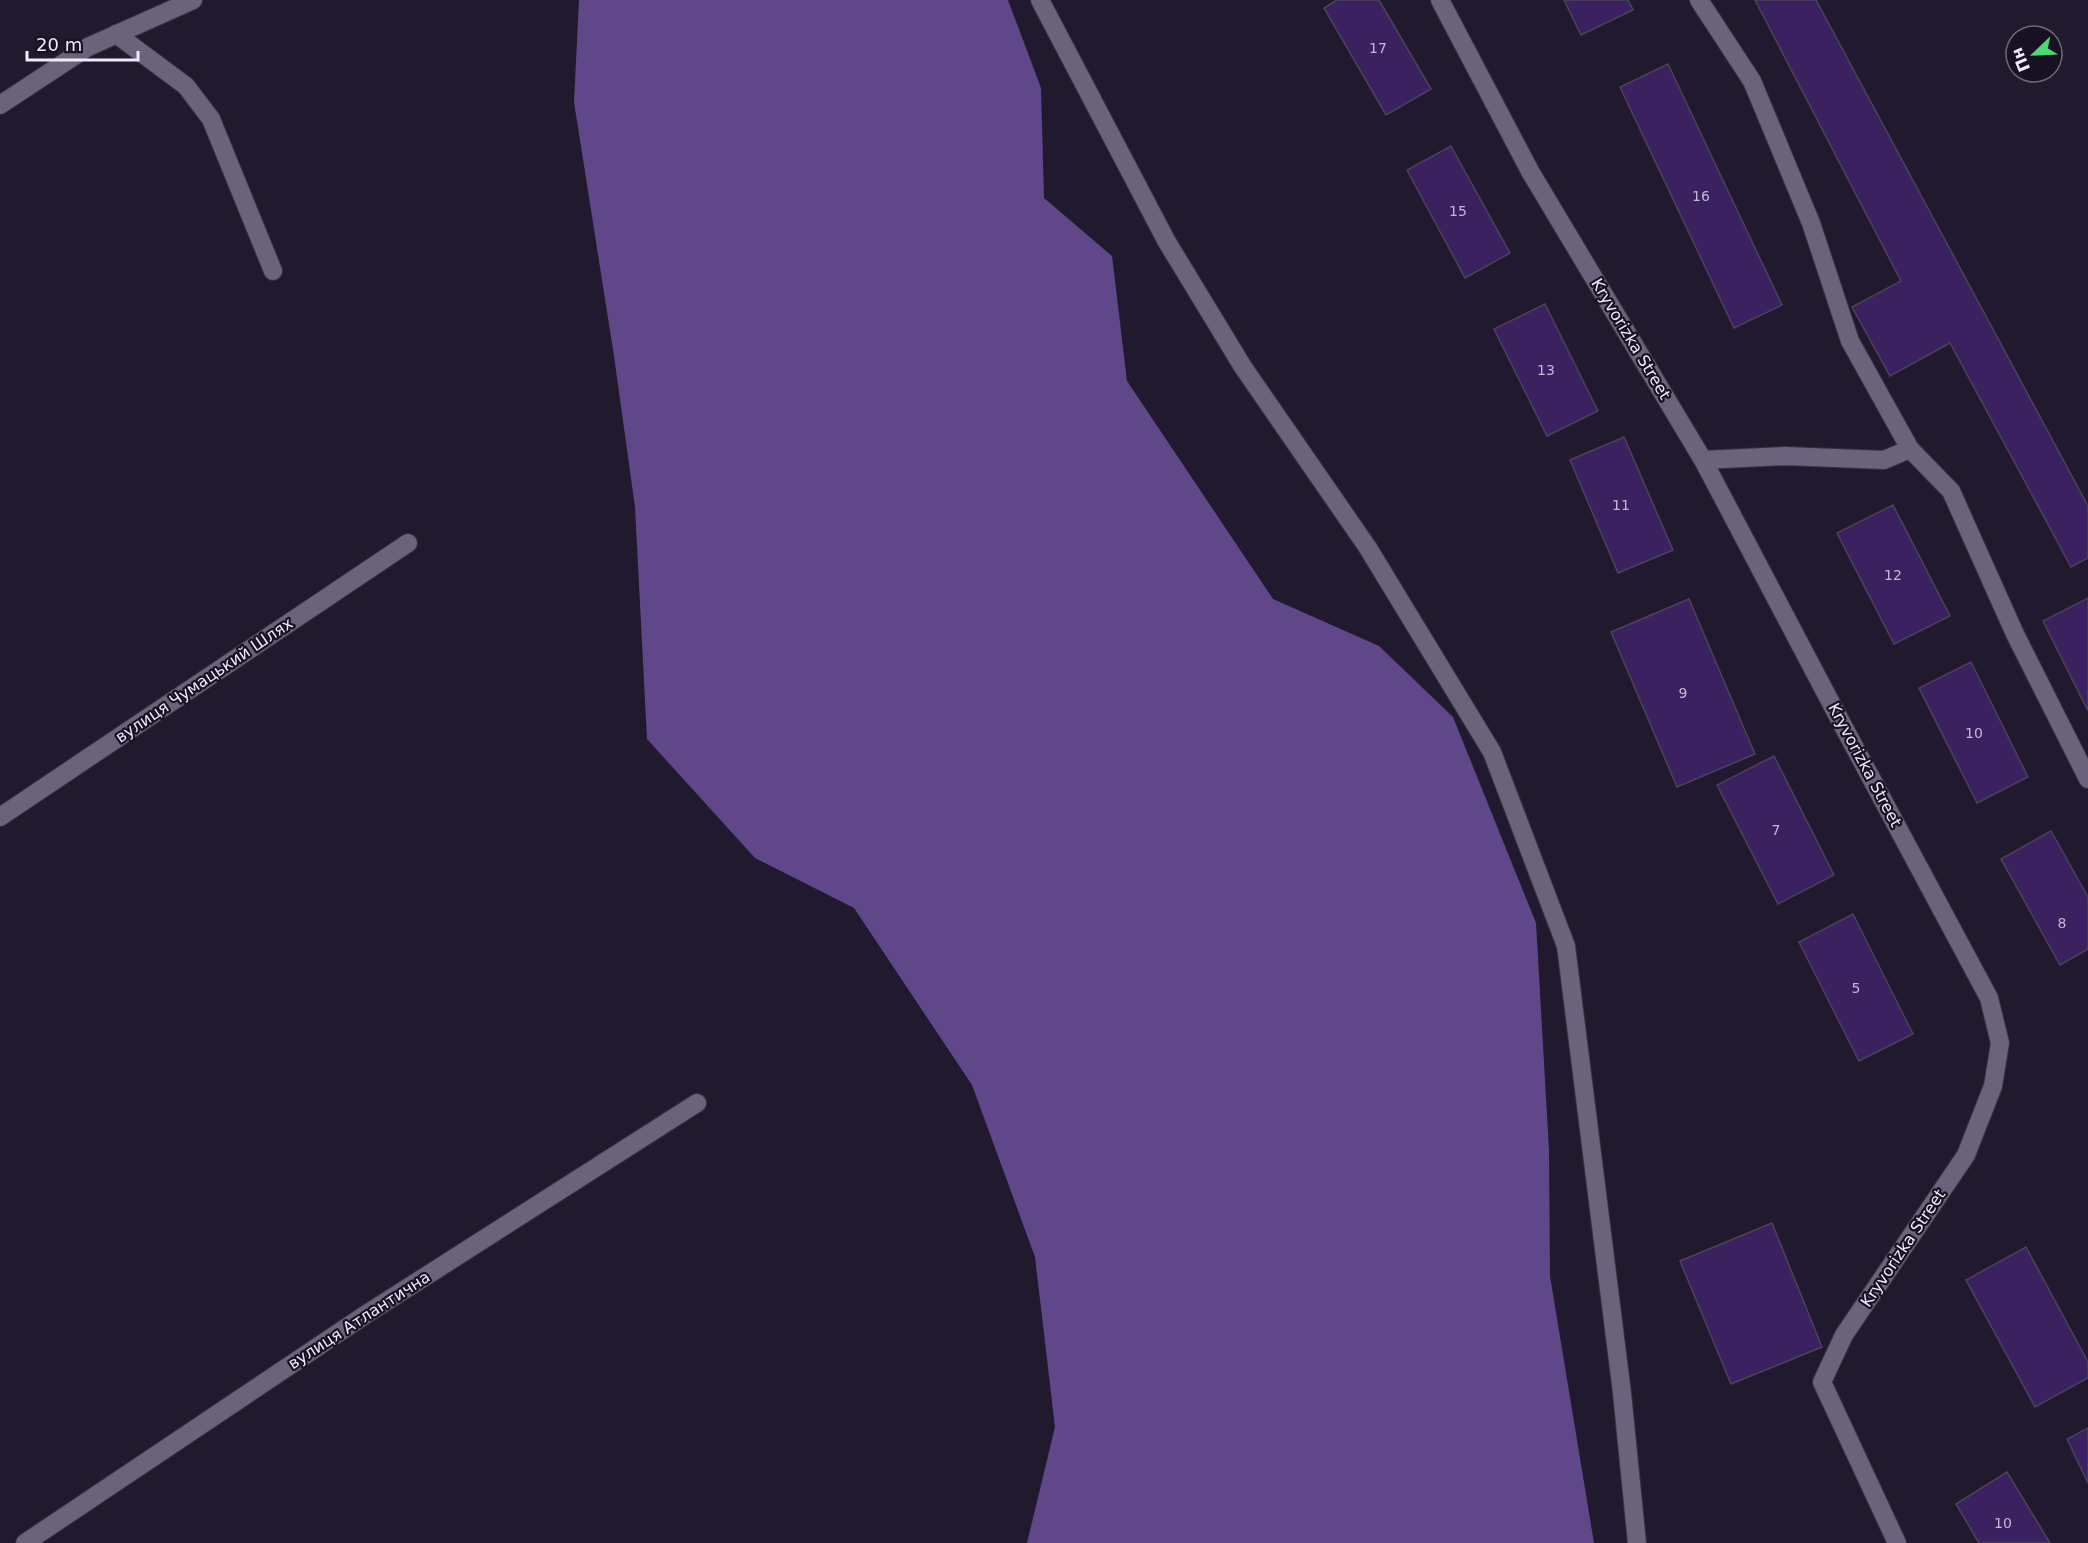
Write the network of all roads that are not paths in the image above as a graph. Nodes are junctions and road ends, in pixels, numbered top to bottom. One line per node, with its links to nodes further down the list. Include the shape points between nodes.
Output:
1 (194, 0): 5 (street)
2 (1040, 0): 15 (street, via 1167,242 1243,367 1368,548 1497,763 1566,946)
3 (1440, 0): 9 (street, Kryvorizka Street, via 1531,173)
4 (1699, 0): 8 (street, via 1752,81 1811,223 1850,341)
5 (116, 34): 6 (street, via 88,47); 7 (street, via 186,86 211,119)
6 (0, 105)
7 (273, 271)
8 (1910, 449): 9 (street, via 1884,460 1785,456); 11 (street, via 1951,491 2015,634)
9 (1703, 460): 16 (street, Kryvorizka Street, via 1989,998 2000,1043 1994,1086 1966,1155 1844,1335 1822,1382)
10 (408, 543): 12 (street, вулиця Чумацький Шлях)
11 (2088, 780)
12 (0, 817)
13 (697, 1103): 14 (street, вулиця Атлантична, via 365,1315)
14 (25, 1543)
15 (1637, 1543)
16 (1897, 1543)

